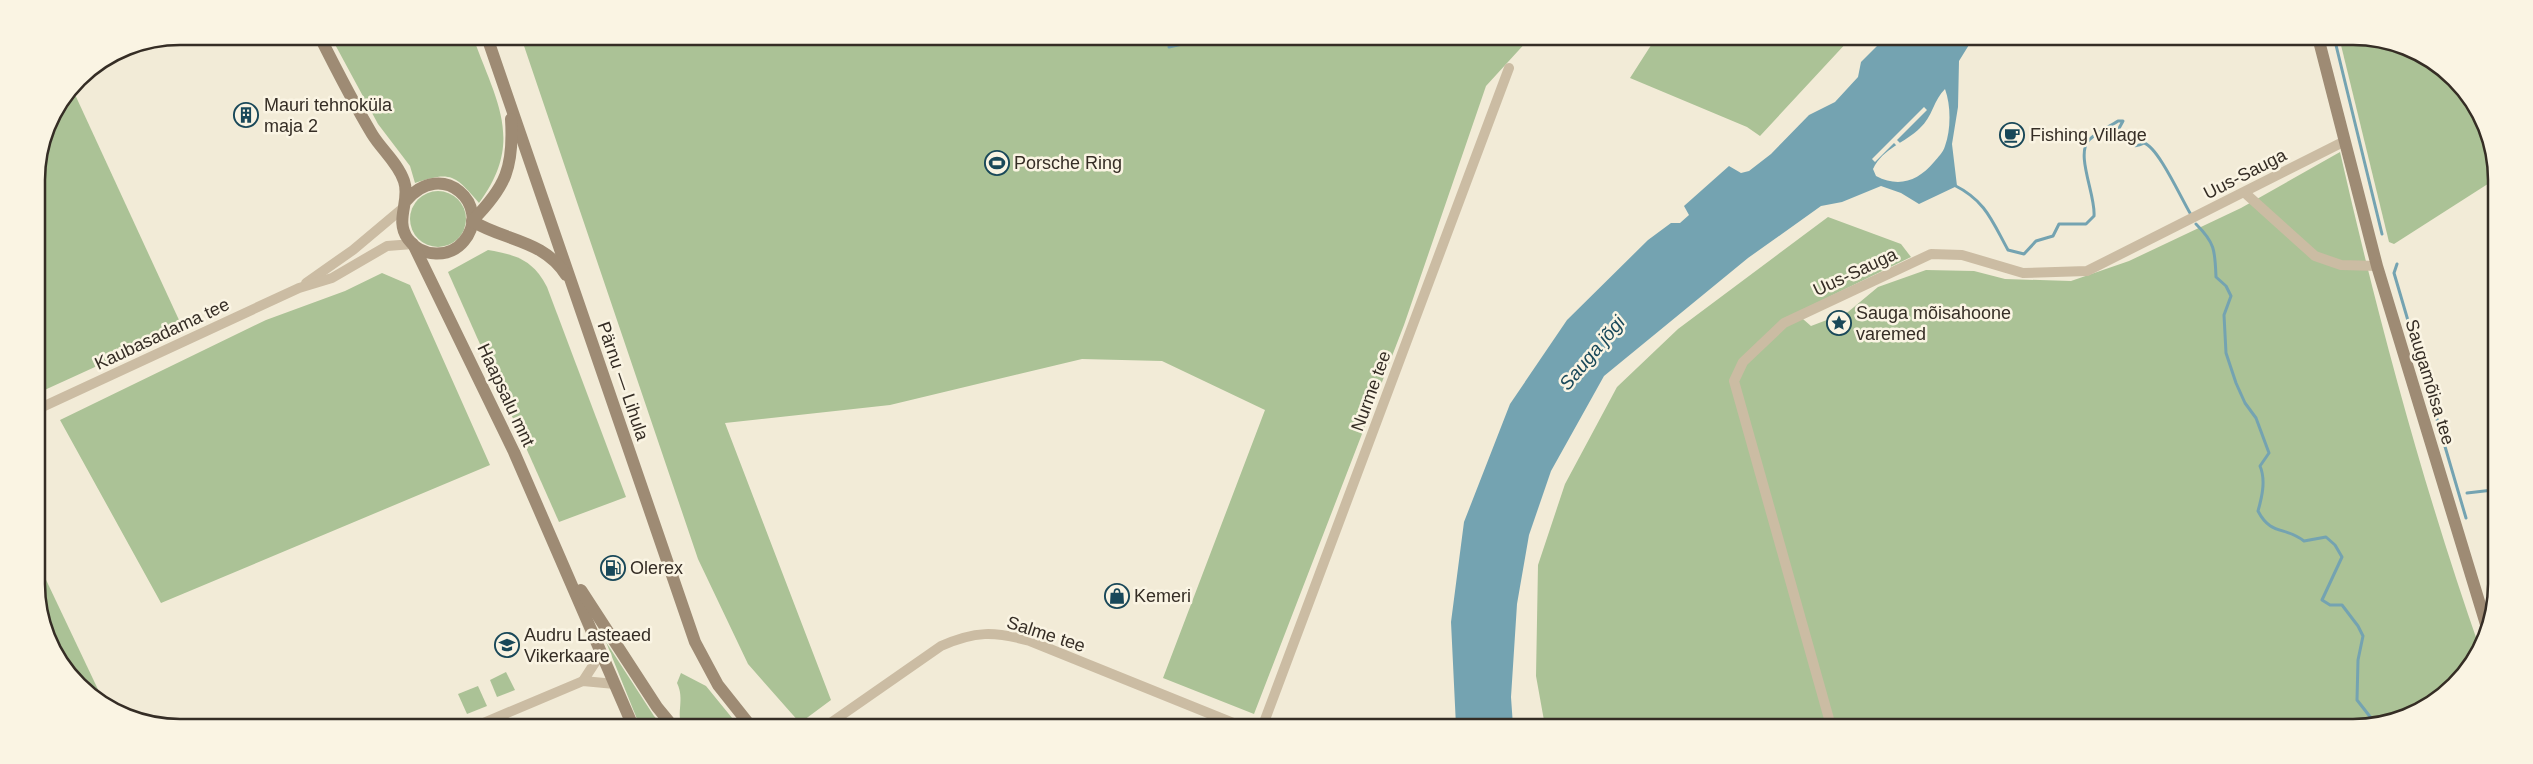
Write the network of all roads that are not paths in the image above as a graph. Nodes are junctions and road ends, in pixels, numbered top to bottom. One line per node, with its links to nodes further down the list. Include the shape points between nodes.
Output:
1 (325, 45): 8 (main road, via 365,121 404,180)
2 (490, 45): 5 (main road, Pärnu — Lihula)
3 (2320, 45): 6 (main road, Saugamõisa tee)
4 (1509, 68): 26 (street, Nurme tee)
5 (510, 103): 9 (main road, via 513,149 507,174 492,201); 13 (main road, Pärnu — Lihula)
6 (2343, 142): 7 (street, Uus-Sauga); 11 (main road, Saugamõisa tee)
7 (2245, 193): 11 (street, via 2315,256 2341,264); 27 (street, Uus-Sauga, via 2087,272 2023,274 1962,255 1931,254 1784,323 1743,362 1734,381)
8 (404, 205): 9 (main road, via 414,191 426,184 448,184 468,200); 10 (main road, via 404,233); 12 (street, Kaubasadama tee, via 353,250)
9 (472, 221): 10 (main road, via 468,236 450,251 428,253); 13 (main road, via 545,252 561,268)
10 (413, 244): 12 (street, Kaubasadama tee, via 387,246 332,278); 15 (main road, Haapsalu mnt, via 514,452)
11 (2377, 266): 16 (main road, Saugamõisa tee)
12 (300, 288): 14 (street, Kaubasadama tee)
13 (573, 288): 23 (main road, Pärnu — Lihula, via 695,642 718,685)
14 (45, 406)
15 (563, 563): 17 (main road); 22 (main road)
16 (2484, 616)
17 (600, 648): 18 (street, via 596,661); 19 (main road)
18 (582, 680): 19 (street); 20 (street)
19 (615, 684): 21 (main road)
20 (492, 719)
21 (630, 719)
22 (667, 719)
23 (745, 719)
24 (836, 719): 25 (street, Salme tee, via 941,646 983,633 1030,641)
25 (1223, 719)
26 (1265, 719)
27 (1829, 719)

